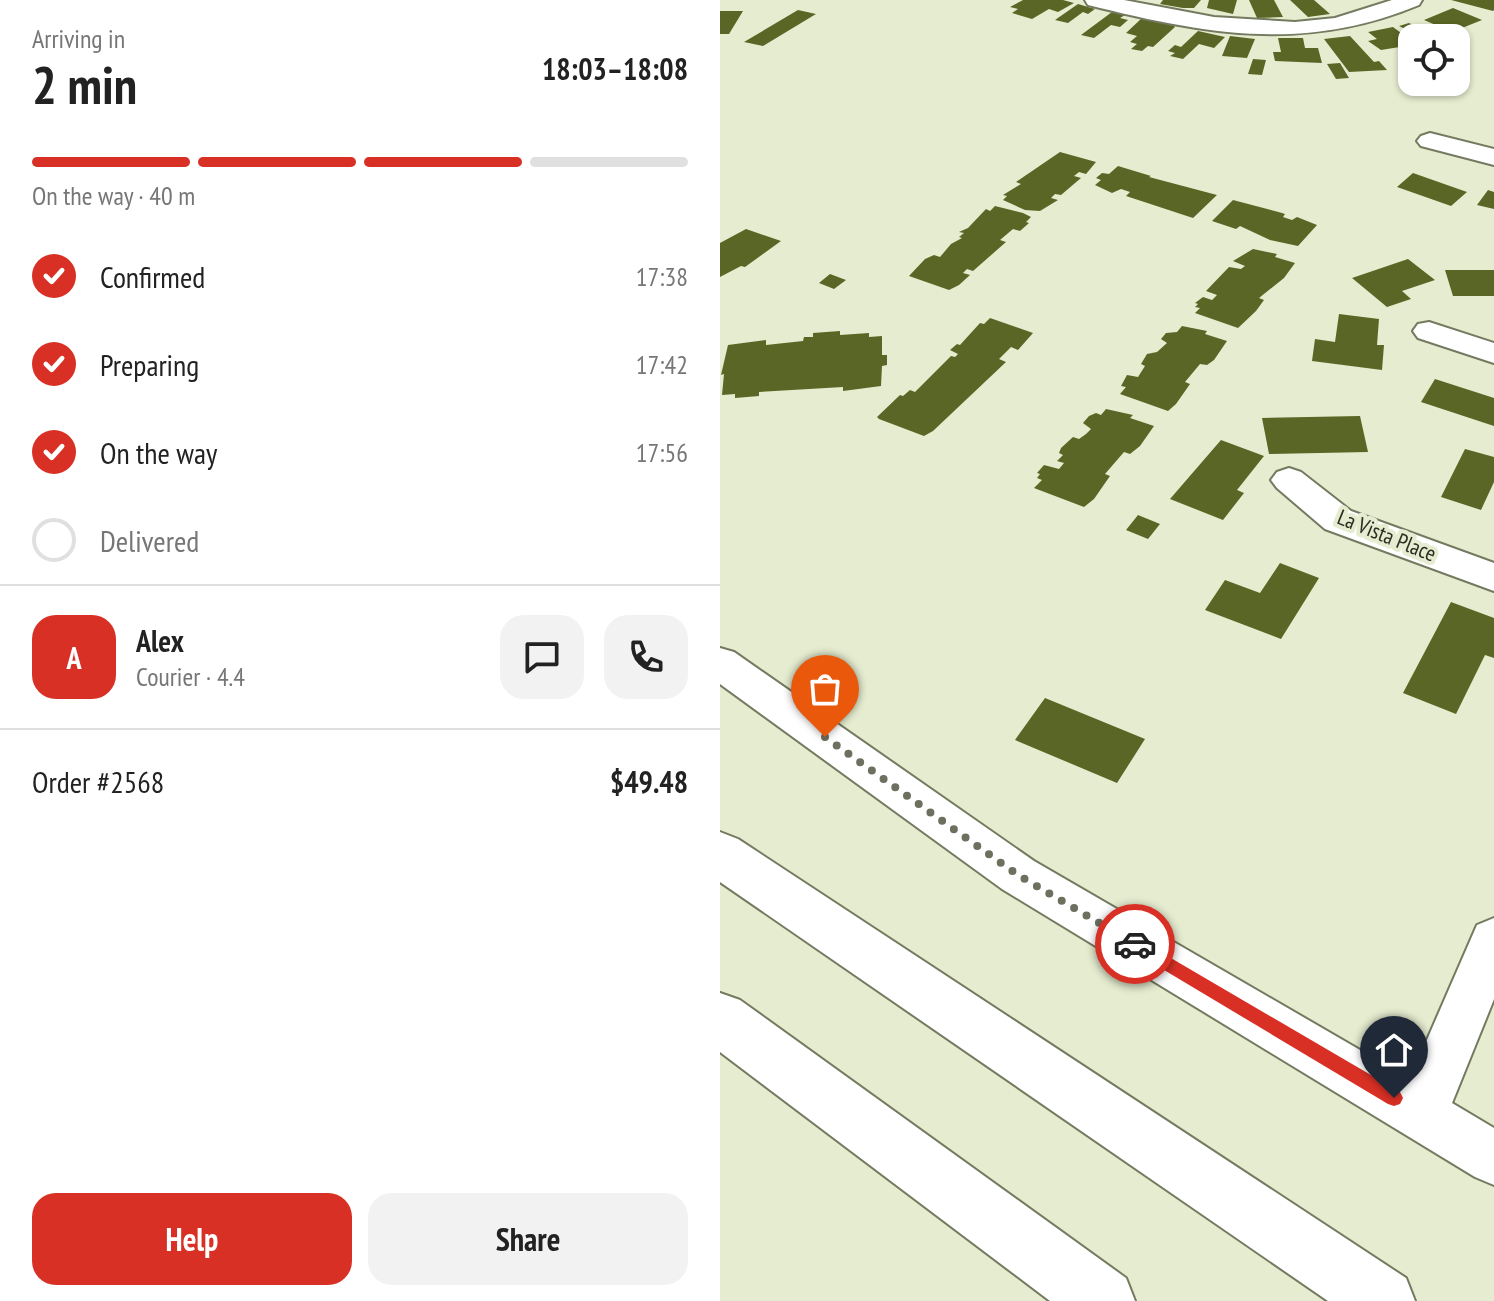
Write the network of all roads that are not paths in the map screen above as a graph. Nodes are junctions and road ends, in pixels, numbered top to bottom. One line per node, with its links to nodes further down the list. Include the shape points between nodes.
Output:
1 (1096, 0): 2 (street, via 1186,19 1265,27 1336,23)
2 (1411, 0)
3 (1430, 141): 4 (street)
4 (1494, 157)
5 (1429, 331): 6 (street)
6 (1494, 353)
7 (1289, 480): 8 (street, La Vista Place, via 1338,520)
8 (1494, 577)
9 (720, 663): 13 (street, via 1018,875)
10 (720, 854): 16 (highway)
11 (1494, 940): 13 (street)
12 (723, 1022): 15 (highway)
13 (1421, 1114): 14 (street)
14 (1494, 1158)
15 (1103, 1301)
16 (1383, 1301)

